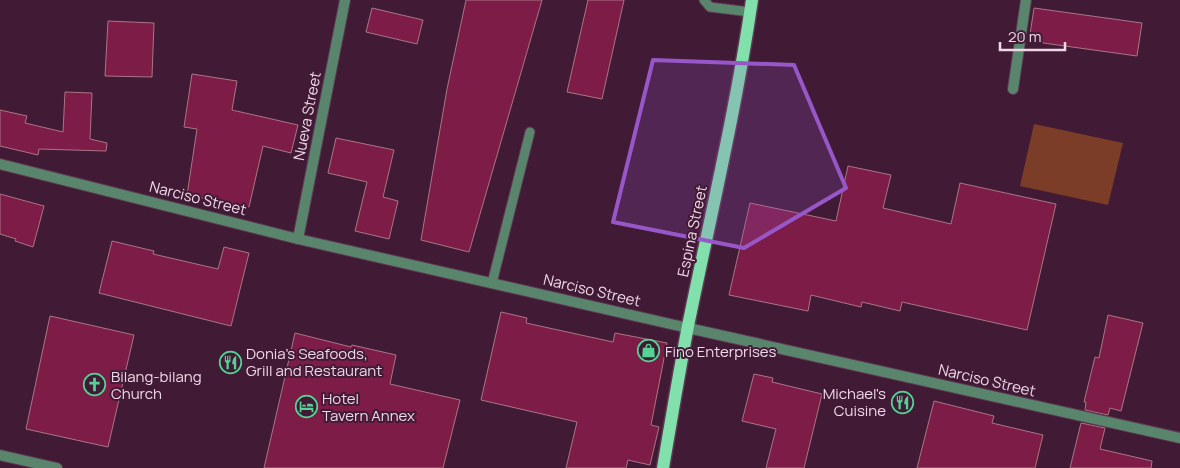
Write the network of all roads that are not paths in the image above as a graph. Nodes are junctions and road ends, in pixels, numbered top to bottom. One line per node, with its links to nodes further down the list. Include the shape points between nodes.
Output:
1 (345, 0): 8 (street, Nueva Street)
2 (704, 0): 4 (lane, via 710,7)
3 (1026, 0): 5 (street)
4 (751, 6): 10 (main road, Espina Street, via 723,166)
5 (1013, 89)
6 (530, 132): 9 (lane)
7 (0, 164): 8 (street, Narciso Street)
8 (298, 238): 9 (street, Narciso Street)
9 (492, 283): 10 (street, Narciso Street)
10 (688, 328): 11 (street, Narciso Street); 14 (main road, Espina Street)
11 (1180, 438)
12 (0, 455): 13 (street)
13 (57, 468)
14 (663, 468)

